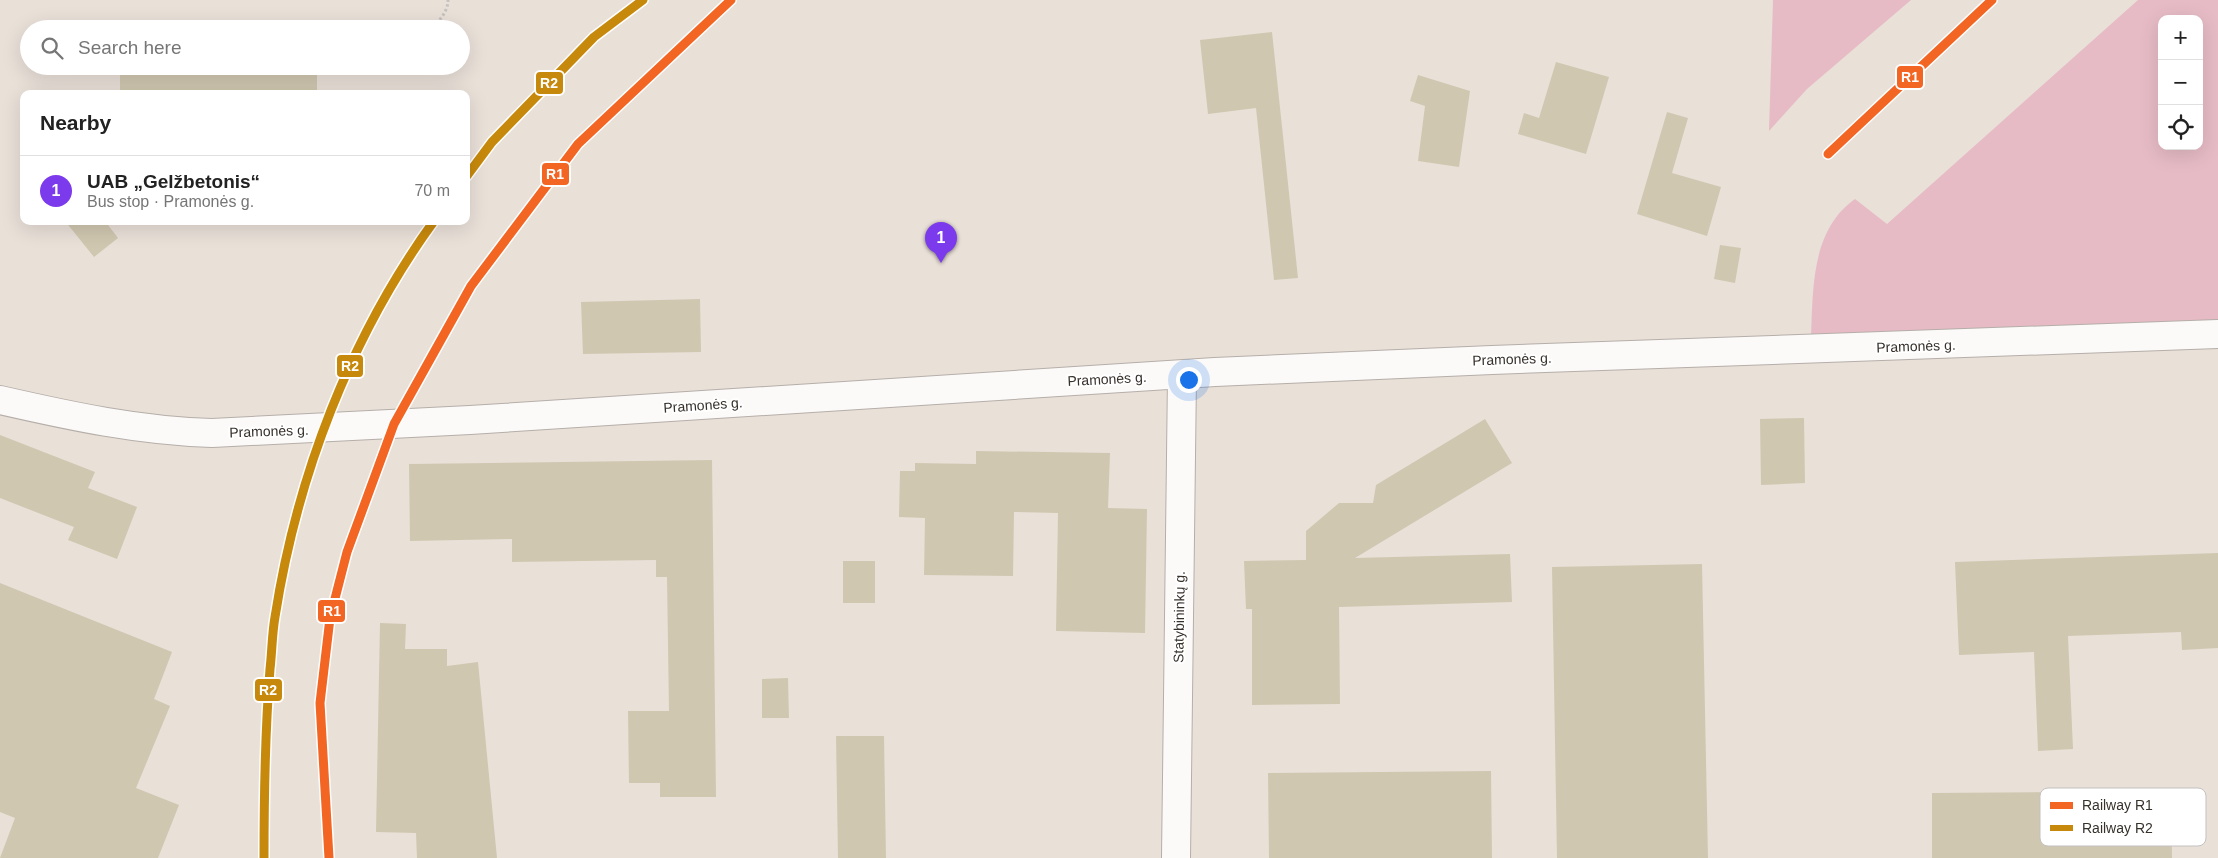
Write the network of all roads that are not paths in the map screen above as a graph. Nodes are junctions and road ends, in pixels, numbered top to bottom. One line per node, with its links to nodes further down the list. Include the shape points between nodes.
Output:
1 (2218, 334): 2 (street, Pramonės g., via 1482,360)
2 (1182, 376): 3 (street, Pramonės g., via 212,433 170,432 112,423); 4 (street, Statybininkų g.)
3 (0, 400)
4 (1176, 858)

